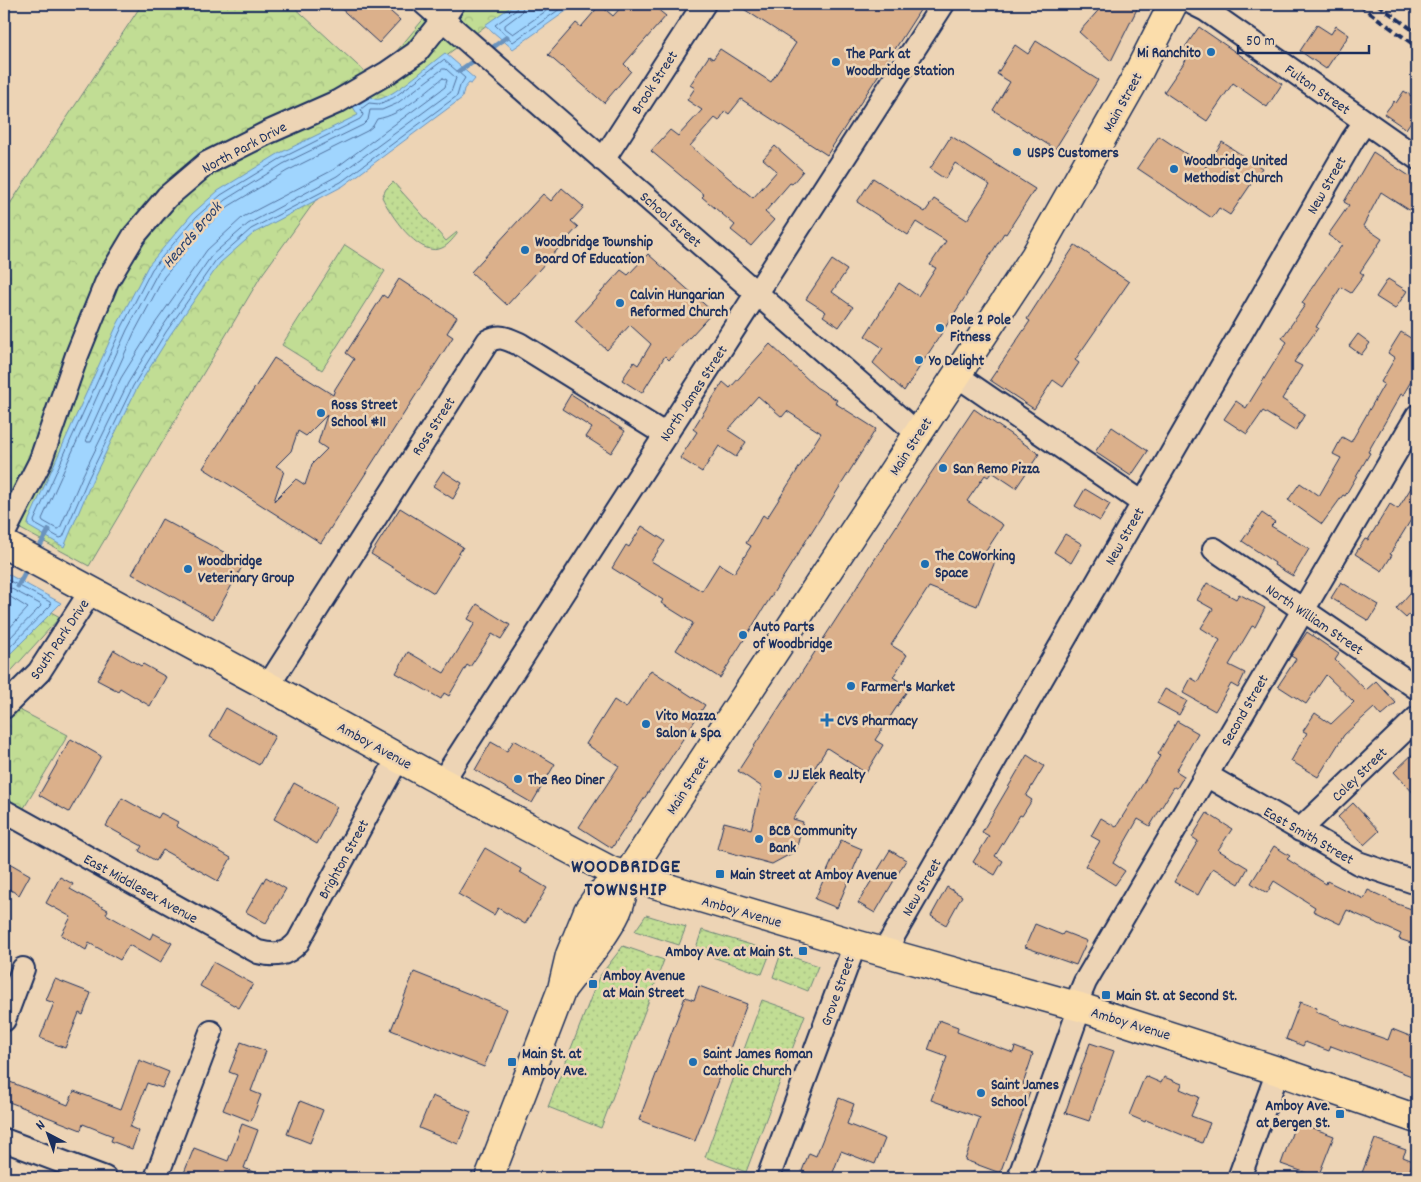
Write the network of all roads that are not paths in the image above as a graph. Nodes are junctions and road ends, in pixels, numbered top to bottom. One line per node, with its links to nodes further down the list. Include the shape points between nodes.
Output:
1 (425, 4): 6 (street, School Street)
2 (704, 4): 9 (street, Brook Street)
3 (943, 4): 10 (street, North James Street)
4 (1173, 4): 11 (main road, Main Street, via 1064,205)
5 (1194, 4): 7 (street, Fulton Street)
6 (448, 12): 9 (street, School Street, via 466,39); 16 (street, North Park Drive, via 416,52 387,73 338,102 207,163 167,197 134,236 107,281)
7 (1365, 122): 8 (street, Fulton Street); 15 (street, New Street)
8 (1417, 158)
9 (603, 160): 10 (street, School Street)
10 (757, 292): 13 (street, School Street); 14 (street, North James Street)
11 (956, 375): 13 (main road, Main Street); 15 (street)
12 (1417, 416): 19 (street, Second Street)
13 (918, 434): 29 (main road, Main Street)
14 (666, 436): 20 (street, Ross Street, via 521,345 506,338 496,337 488,341); 26 (street, North James Street)
15 (1143, 503): 32 (street, New Street)
16 (8, 542): 18 (main road, Amboy Avenue)
17 (1214, 549): 19 (street, North William Street)
18 (80, 584): 20 (main road, Amboy Avenue); 22 (street, South Park Drive, via 39,672)
19 (1303, 610): 21 (street, North William Street); 25 (street, Second Street)
20 (268, 686): 24 (main road, Amboy Avenue)
21 (1417, 688)
22 (4, 707)
23 (1417, 718): 28 (street, Coley Street)
24 (398, 758): 26 (main road, Amboy Avenue); 33 (street, Brighton Street, via 298,942)
25 (1206, 775): 28 (street, East Smith Street); 35 (street, Second Street, via 1085,982)
26 (442, 782): 29 (main road, Amboy Avenue)
27 (4, 811): 33 (street, East Middlesex Avenue, via 258,952)
28 (1300, 830): 30 (street, East Smith Street, via 1358,863)
29 (626, 877): 31 (main road, Amboy Avenue); 43 (main road, Main Street, via 599,895 588,911 570,956 562,989)
30 (1417, 883)
31 (855, 944): 32 (main road, Amboy Avenue); 44 (street, Grove Street)
32 (884, 952): 35 (main road, Amboy Avenue)
33 (282, 954)
34 (23, 969): 36 (street)
35 (1077, 1006): 38 (main road, Amboy Avenue); 45 (street, Second Street)
36 (4, 1020)
37 (211, 1032): 42 (street)
38 (1278, 1071): 39 (main road, Amboy Avenue); 46 (street)
39 (1417, 1119)
40 (4, 1140): 41 (street)
41 (105, 1178)
42 (156, 1178)
43 (489, 1178)
44 (768, 1178)
45 (1019, 1178)
46 (1239, 1178)

